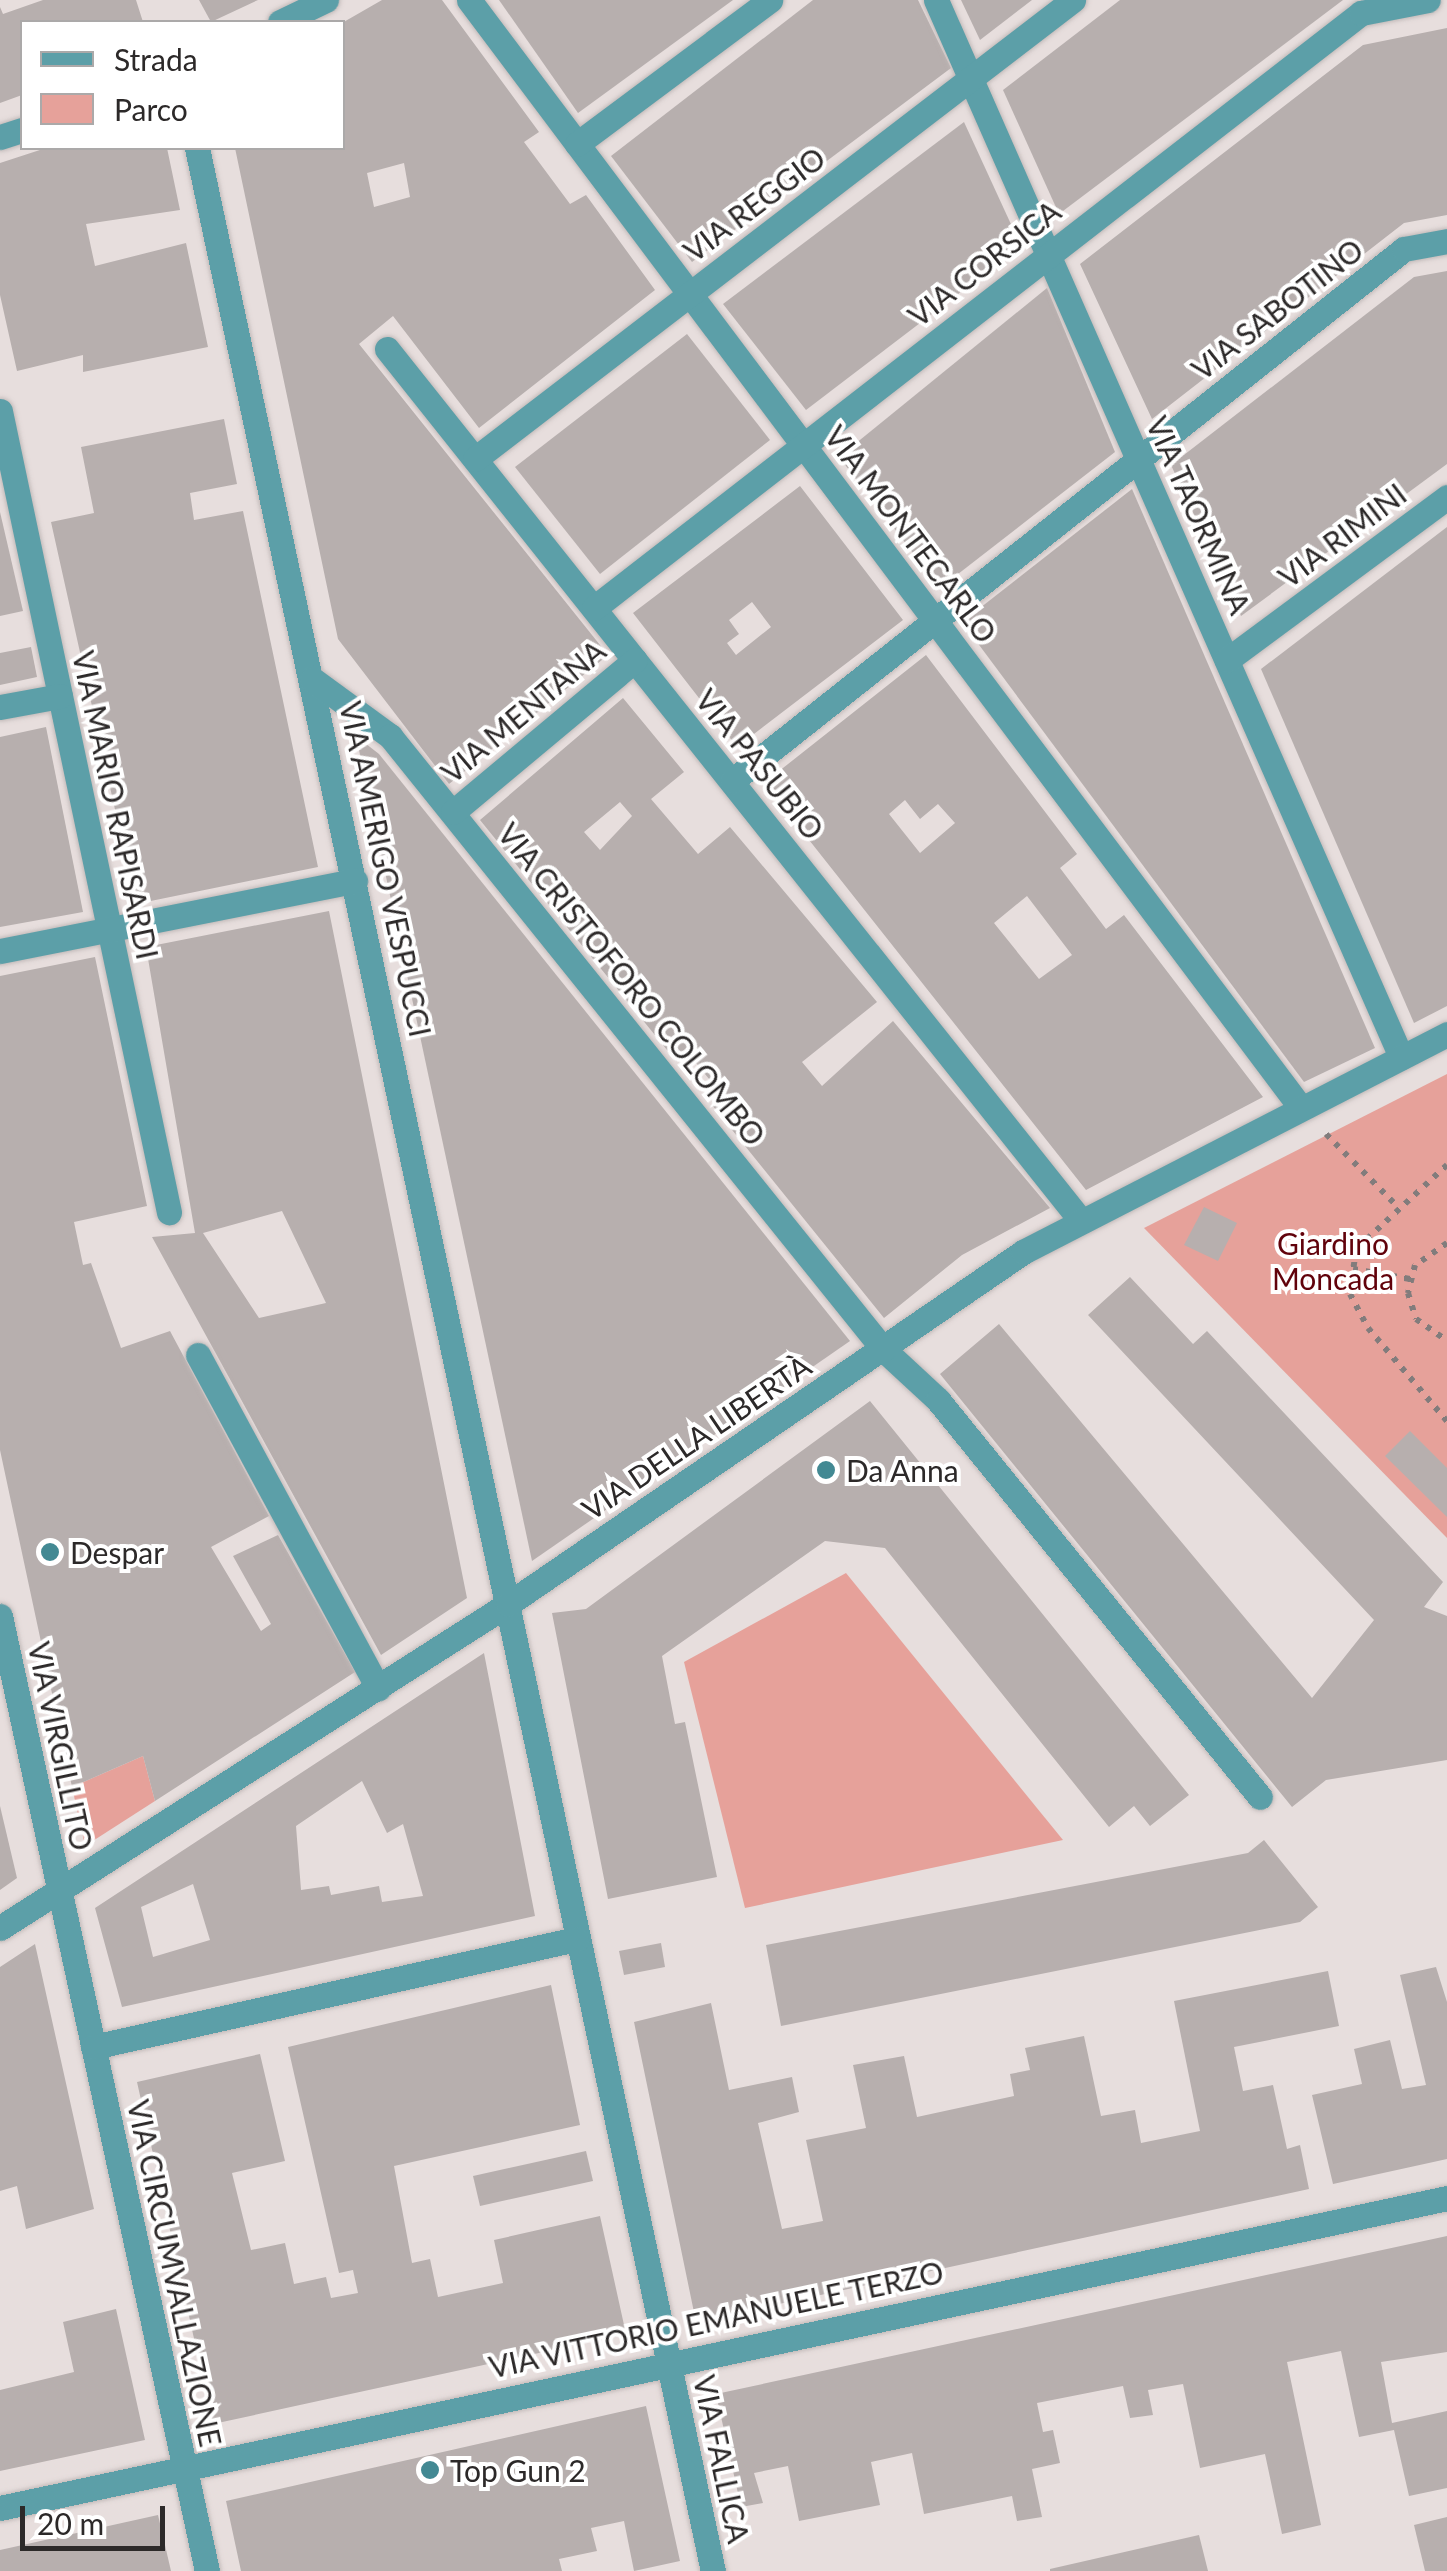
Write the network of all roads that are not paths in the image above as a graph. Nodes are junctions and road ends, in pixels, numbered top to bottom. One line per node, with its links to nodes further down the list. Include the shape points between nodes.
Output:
1 (326, 0): 7 (street)
2 (469, 0): 9 (street, VIA MONTECARLO)
3 (770, 0): 9 (street)
4 (936, 0): 8 (street, VIA TAORMINA)
5 (1074, 0): 8 (street, VIA REGGIO)
6 (1428, 0): 12 (street, VIA CORSICA, via 1362,12)
7 (284, 20)
8 (970, 79): 12 (street, VIA TAORMINA); 13 (street, VIA REGGIO)
9 (576, 144): 13 (street, VIA MONTECARLO)
10 (197, 150): 24 (street, VIA AMERIGO VESPUCCI)
11 (1447, 241): 18 (street, VIA SABOTINO, via 1404,250)
12 (1048, 254): 16 (street, VIA CORSICA); 18 (street, VIA TAORMINA)
13 (690, 294): 16 (street, VIA MONTECARLO); 17 (street, VIA REGGIO)
14 (387, 349): 17 (street, VIA PASUBIO)
15 (0, 411): 25 (street, VIA MARIO RAPISARDI)
16 (804, 445): 20 (street, VIA CORSICA); 21 (street, VIA MONTECARLO)
17 (475, 459): 20 (street, VIA PASUBIO)
18 (1139, 459): 21 (street, VIA SABOTINO); 23 (street, VIA TAORMINA)
19 (1447, 497): 23 (street, VIA RIMINI)
20 (594, 608): 22 (street, VIA PASUBIO)
21 (935, 620): 27 (street, VIA SABOTINO); 34 (street, VIA MONTECARLO)
22 (634, 660): 27 (street, VIA PASUBIO); 28 (street, VIA MENTANA)
23 (1228, 660): 33 (street, VIA TAORMINA)
24 (312, 679): 28 (street, VIA CRISTOFORO COLOMBO, via 390,736); 29 (street, VIA AMERIGO VESPUCCI)
25 (60, 696): 26 (street); 30 (street, VIA MARIO RAPISARDI)
26 (0, 708)
27 (732, 781): 36 (street, VIA PASUBIO)
28 (453, 812): 37 (street, VIA CRISTOFORO COLOMBO)
29 (355, 881): 30 (street); 39 (street, VIA AMERIGO VESPUCCI)
30 (109, 930): 31 (street); 35 (street, VIA MARIO RAPISARDI)
31 (0, 951)
32 (1447, 1034): 33 (street, VIA DELLA LIBERTÀ)
33 (1401, 1057): 34 (street, VIA DELLA LIBERTÀ)
34 (1301, 1108): 36 (street, VIA DELLA LIBERTÀ)
35 (169, 1212)
36 (1081, 1221): 37 (street, VIA DELLA LIBERTÀ, via 1024,1252)
37 (883, 1350): 39 (street, VIA DELLA LIBERTÀ); 42 (street, VIA CRISTOFORO COLOMBO, via 938,1400)
38 (198, 1355): 41 (street)
39 (508, 1604): 41 (street, VIA DELLA LIBERTÀ); 45 (street)
40 (2, 1632): 43 (street, VIA VIRGILLITO)
41 (378, 1688): 43 (street, VIA DELLA LIBERTÀ)
42 (1260, 1797)
43 (59, 1890): 44 (street, VIA DELLA LIBERTÀ); 46 (street, VIA CIRCUMVALLAZIONE)
44 (0, 1928)
45 (576, 1939): 46 (street); 48 (street)
46 (93, 2048): 49 (street, VIA CIRCUMVALLAZIONE)
47 (1447, 2198): 48 (street, VIA VITTORIO EMANUELE TERZO)
48 (668, 2361): 49 (street, VIA VITTORIO EMANUELE TERZO); 52 (street, VIA FALLICA)
49 (184, 2468): 50 (street, VIA VITTORIO EMANUELE TERZO); 51 (street, VIA CIRCUMVALLAZIONE)
50 (0, 2508)
51 (207, 2571)
52 (713, 2571)

